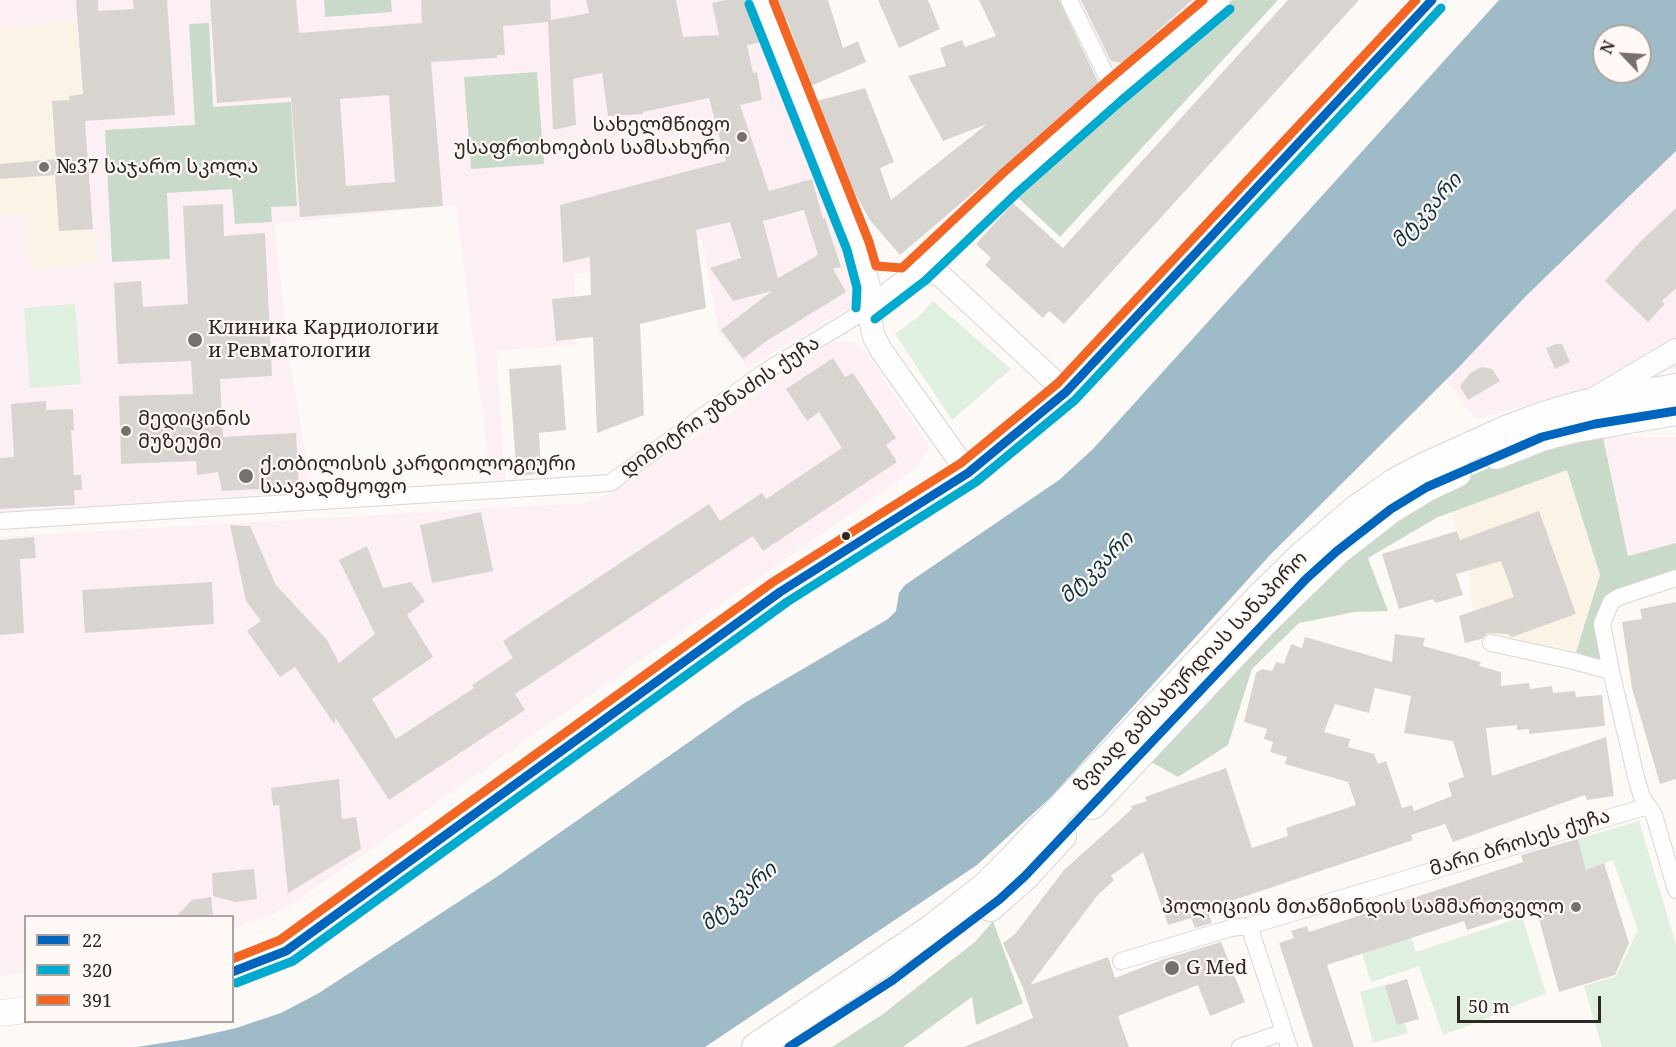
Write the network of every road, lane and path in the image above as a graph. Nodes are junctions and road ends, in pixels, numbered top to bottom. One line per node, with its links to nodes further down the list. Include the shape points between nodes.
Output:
1 (760, 0): 6 (main road)
2 (1069, 0): 5 (street)
3 (1222, 0): 5 (street, დიმიტრი უზნაძის ქუჩა)
4 (1432, 0): 11 (main road)
5 (1114, 91): 7 (street, დიმიტრი უზნაძის ქუჩა)
6 (866, 275): 7 (main road, via 876,279); 8 (main road)
7 (913, 276): 8 (main road, დიმიტრი უზნაძის ქუჩა); 11 (main road, via 940,276)
8 (868, 309): 14 (main road, via 870,326 881,350); 15 (street, დიმიტრი უზნაძის ქუჩა, via 764,373 610,483)
9 (1676, 350): 12 (main road)
10 (1676, 388): 12 (highway, ზვიად გამსახურდიას სანაპირო)
11 (1066, 392): 14 (main road)
12 (1585, 404): 27 (highway, ზვიად გამსახურდიას სანაპირო, via 1523,423 1442,458 1394,483 1357,509 1260,597 984,887 930,930)
13 (1668, 415): 28 (highway, ზვიად გამსახურდიას სანაპირო, via 1571,429 1512,448 1427,487 1367,527 1299,586 1000,899 893,980)
14 (968, 473): 23 (main road, via 780,592 286,951)
15 (0, 521)
16 (1676, 578): 18 (street, via 1611,602 1602,624)
17 (1491, 643): 18 (street)
18 (1611, 671): 19 (street, via 1637,781)
19 (1648, 806): 20 (street); 21 (street, მარი ბროსეს ქუჩა)
20 (1676, 890)
21 (1249, 926): 22 (street, მარი ბროსეს ქუჩა); 26 (street)
22 (1121, 961)
23 (234, 971)
24 (24, 1010): 25 (main road)
25 (0, 1013)
26 (1286, 1039): 29 (street)
27 (756, 1047)
28 (789, 1047)
29 (1240, 1047)

